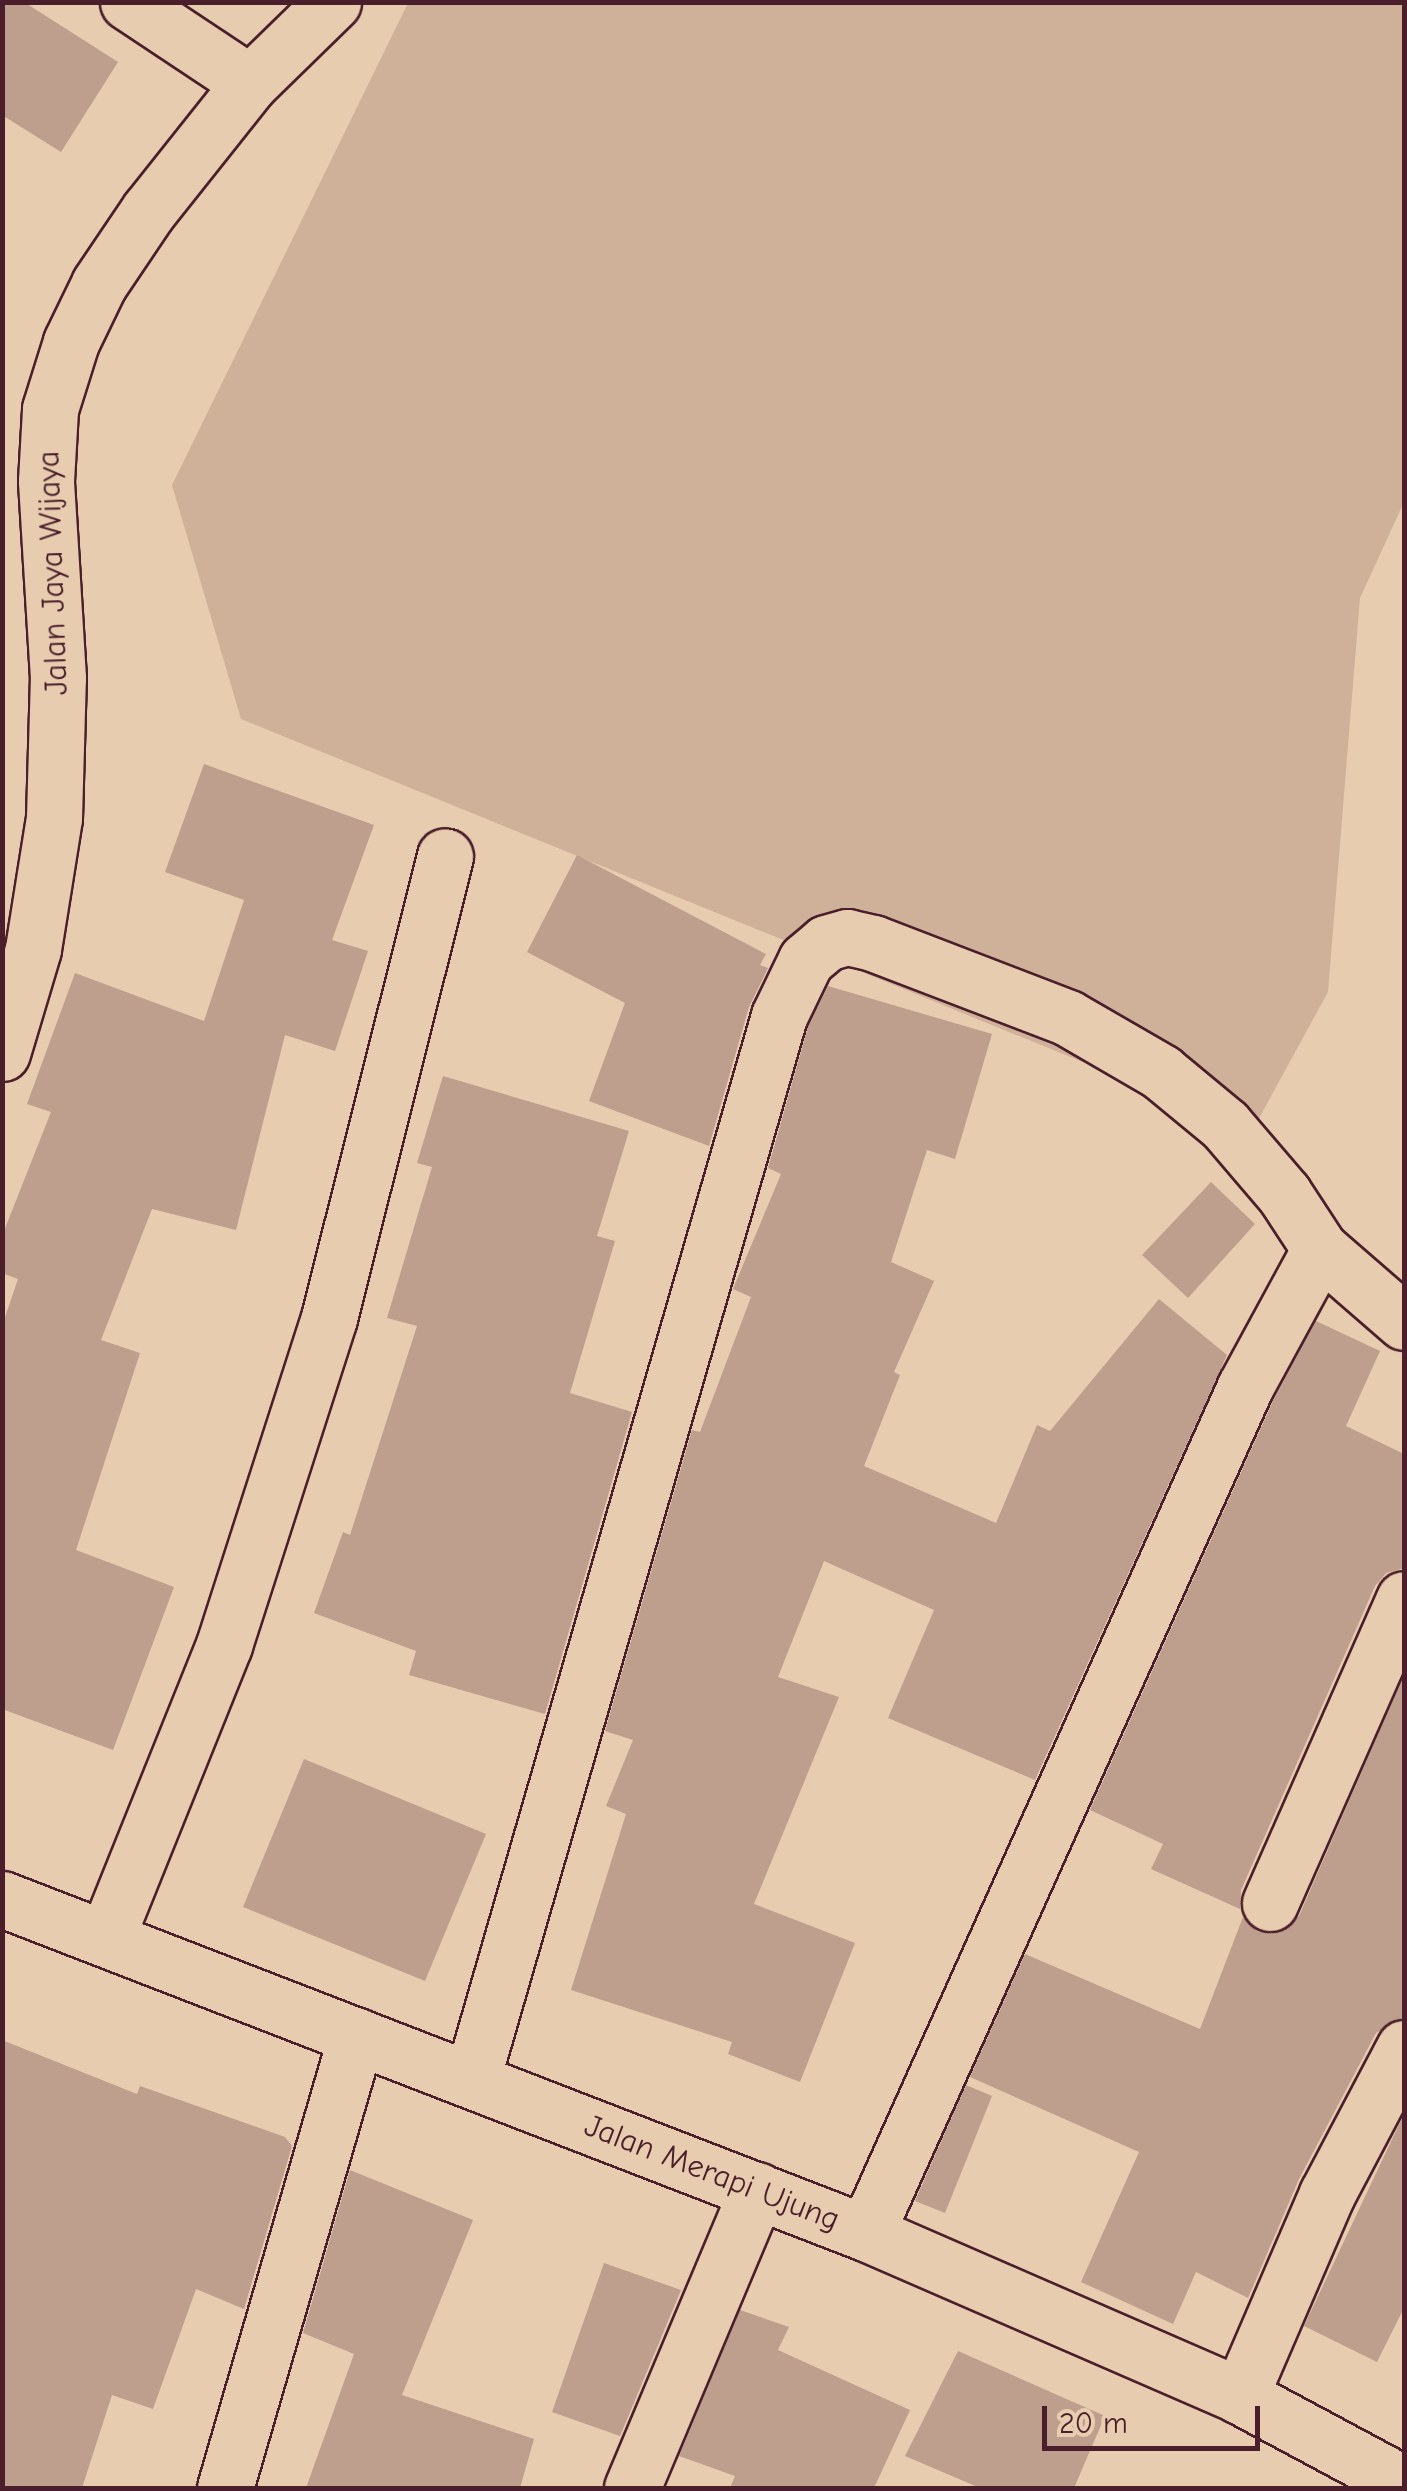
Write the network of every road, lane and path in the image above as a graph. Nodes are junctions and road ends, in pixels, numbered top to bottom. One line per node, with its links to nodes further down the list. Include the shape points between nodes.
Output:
1 (128, 2): 3 (street)
2 (332, 2): 3 (street, Jalan Jaya Wijaya)
3 (250, 83): 5 (street, Jalan Jaya Wijaya, via 99,284 50,409 46,481 58,678 54,818 33,949)
4 (445, 856): 11 (street, via 328,1318 224,1645)
5 (2, 1053)
6 (1320, 1250): 7 (street); 14 (street, via 1284,1194 1224,1125 1161,1072 1068,1018 847,937 826,943 806,960 779,1016); 16 (street, via 1245,1388)
7 (1404, 1322)
8 (1404, 1600): 10 (street)
9 (2, 1899): 11 (street, Jalan Merapi Ujung)
10 (1270, 1903)
11 (107, 1936): 12 (street, Jalan Merapi Ujung)
12 (356, 2036): 14 (street, Jalan Merapi Ujung); 19 (street)
13 (1404, 2048): 17 (street, via 1327,2194)
14 (472, 2079): 15 (street, Jalan Merapi Ujung)
15 (757, 2190): 16 (street, Jalan Merapi Ujung); 20 (street)
16 (866, 2233): 17 (street, Jalan Merapi Ujung)
17 (1240, 2396): 18 (street, Jalan Merapi Ujung)
18 (1404, 2484)
19 (225, 2488)
20 (632, 2488)

